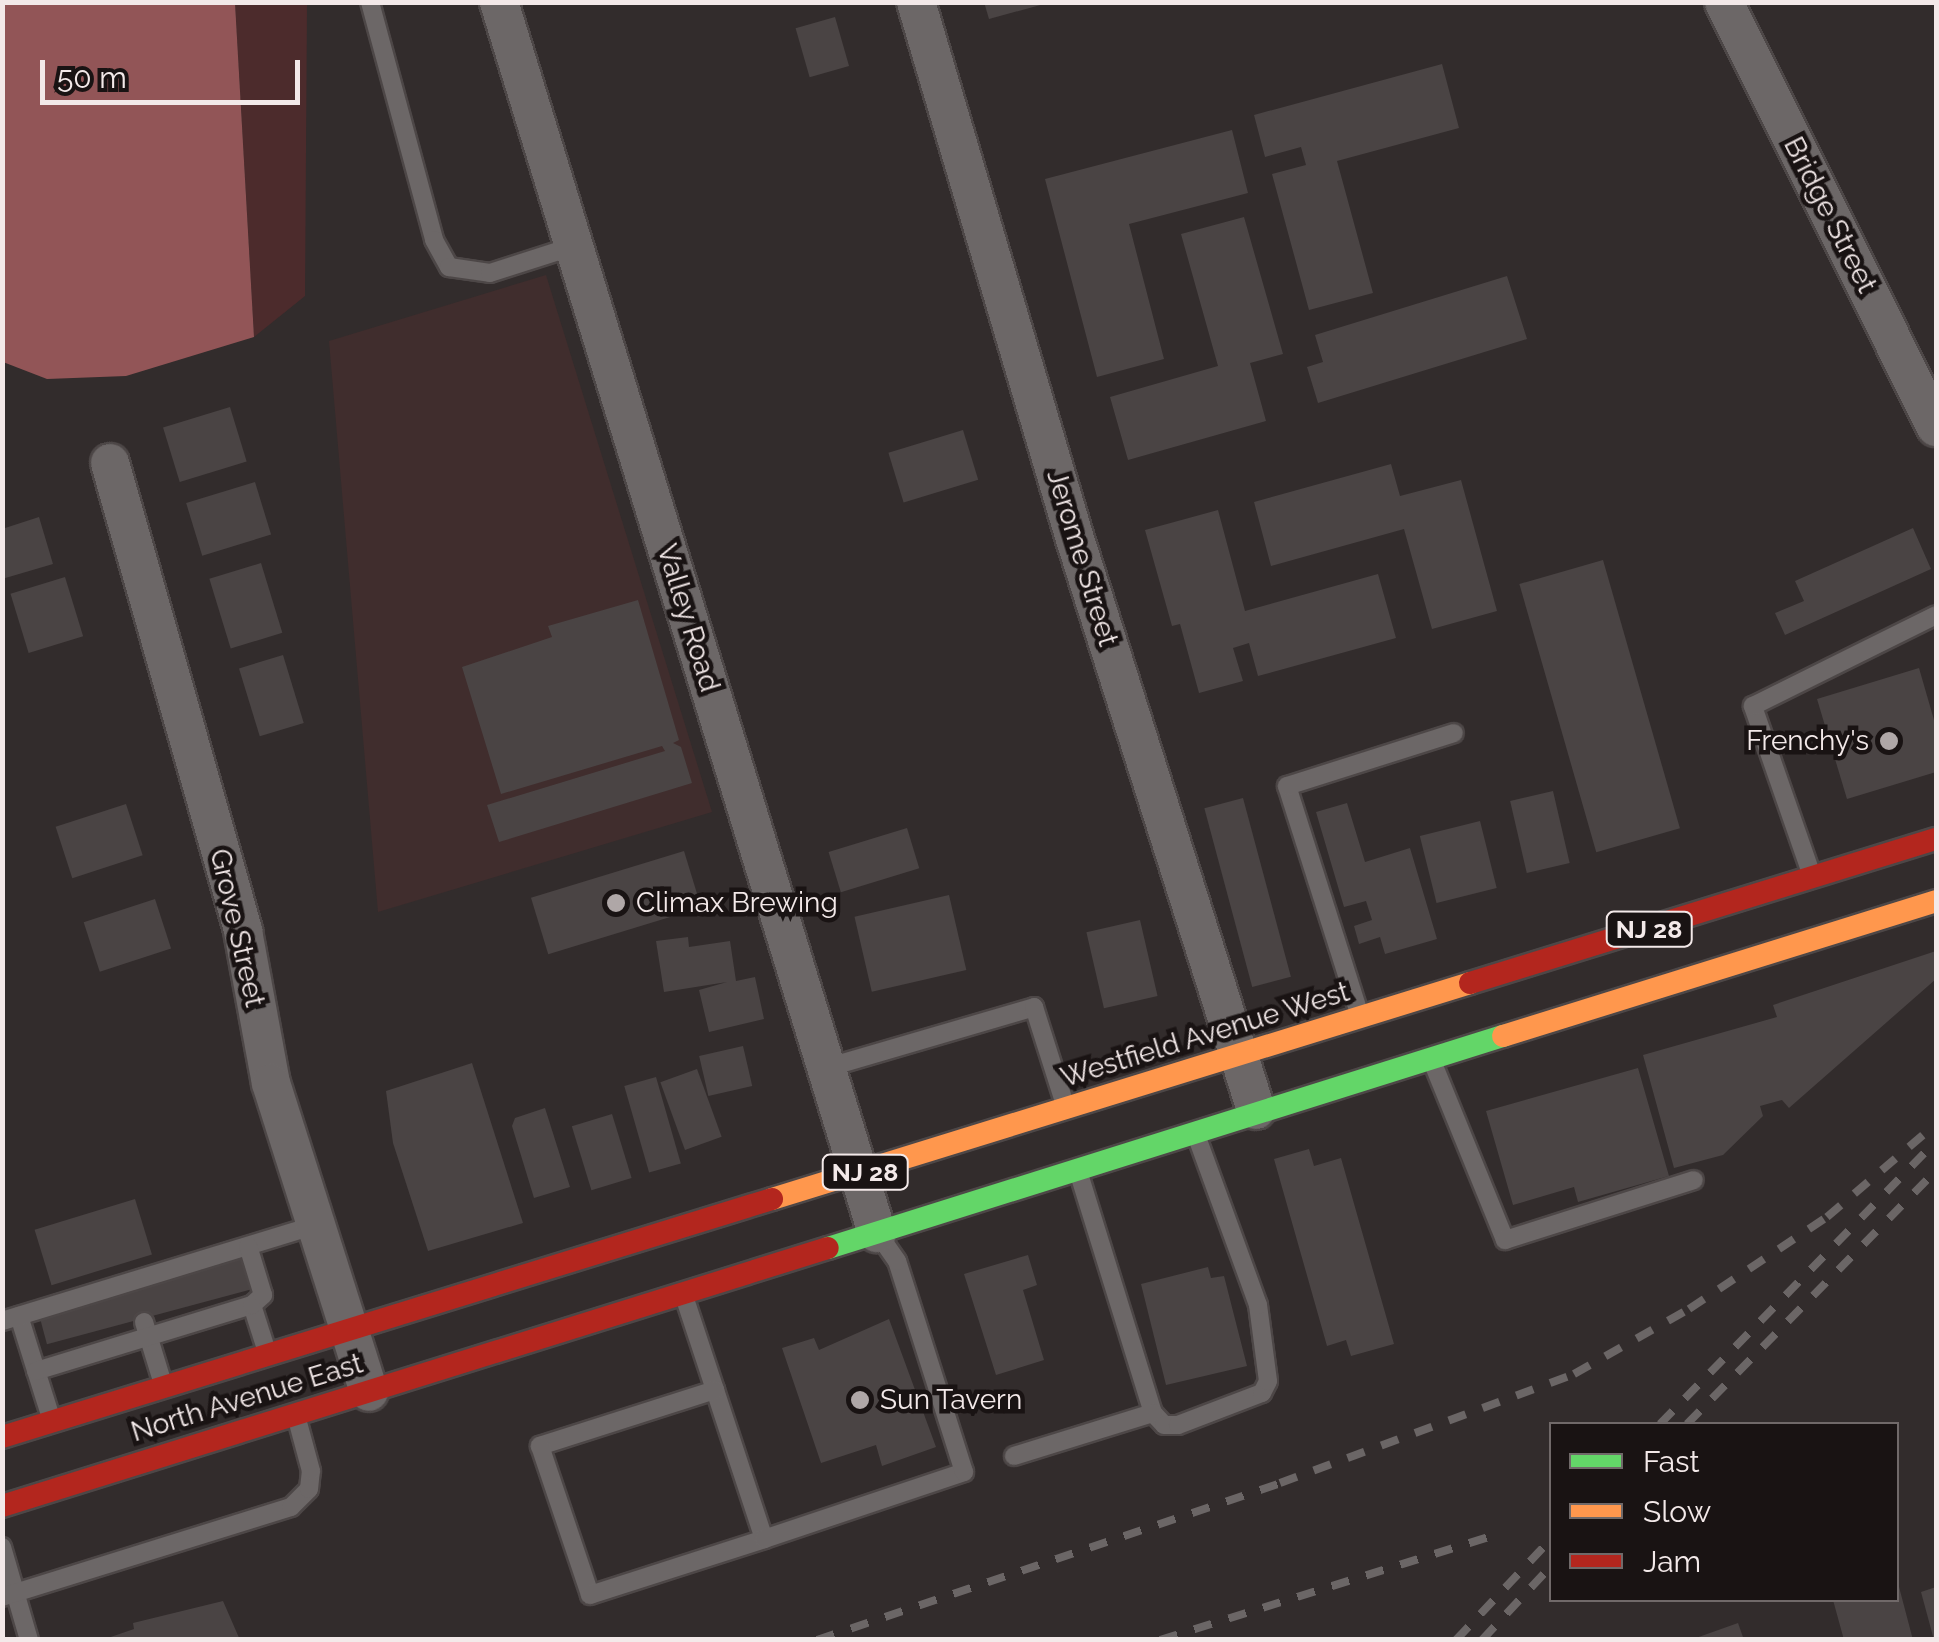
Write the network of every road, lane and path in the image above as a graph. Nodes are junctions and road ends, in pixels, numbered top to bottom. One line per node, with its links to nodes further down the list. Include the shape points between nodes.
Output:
1 (370, 2): 5 (lane, via 434,240 450,267 490,273)
2 (499, 2): 5 (street, Valley Road)
3 (916, 2): 14 (street, Jerome Street, via 1075,539)
4 (1724, 2): 6 (street, Bridge Street)
5 (574, 246): 16 (street, Valley Road)
6 (1936, 426)
7 (110, 463): 23 (street, Grove Street, via 242,931 271,1083)
8 (1936, 615): 11 (lane, via 1753,706)
9 (1454, 733): 13 (lane, via 1287,786)
10 (1936, 840): 11 (main road, Westfield Avenue West / NJ 28)
11 (1813, 878): 13 (main road, Westfield Avenue West / NJ 28)
12 (1936, 901): 15 (main road, NJ 28)
13 (1361, 1019): 14 (main road, Westfield Avenue West / NJ 28)
14 (1239, 1056): 17 (main road, Westfield Avenue West / NJ 28); 18 (street, Jerome Street)
15 (1430, 1056): 18 (main road, NJ 28); 22 (lane, via 1505,1240)
16 (826, 1068): 17 (lane, via 1034,1006); 21 (street, Valley Road)
17 (1067, 1109): 21 (main road, Westfield Avenue West / NJ 28)
18 (1256, 1110): 19 (main road, NJ 28)
19 (1195, 1130): 20 (main road, NJ 28); 37 (lane, via 1258,1304 1268,1381 1262,1393 1178,1425 1164,1424)
20 (1077, 1168): 24 (main road, NJ 28); 37 (lane)
21 (858, 1174): 24 (street, Valley Road); 26 (main road, Westfield Avenue West / NJ 28)
22 (1694, 1180)
23 (316, 1225): 25 (lane); 31 (street, Grove Street)
24 (877, 1233): 27 (main road, NJ 28); 43 (lane, via 897,1261 964,1472)
25 (248, 1246): 28 (lane, via 264,1295); 29 (lane)
26 (491, 1286): 31 (main road, North Avenue East / NJ 28)
27 (683, 1293): 35 (lane); 36 (main road, North Avenue East / NJ 28)
28 (252, 1304): 30 (lane); 32 (lane)
29 (10, 1318): 33 (lane)
30 (146, 1329): 33 (lane); 34 (lane)
31 (349, 1330): 32 (main road, North Avenue East / NJ 28); 36 (street, Grove Street)
32 (268, 1355): 34 (main road, North Avenue East / NJ 28)
33 (36, 1371): 39 (lane)
34 (164, 1387): 39 (main road, North Avenue East / NJ 28)
35 (715, 1390): 43 (lane); 43 (lane, via 540,1446 546,1465 590,1596)
36 (369, 1392): 38 (main road, North Avenue East / NJ 28)
37 (1153, 1413): 41 (lane)
38 (296, 1414): 42 (main road, North Avenue East / NJ 28); 45 (lane, via 312,1471 309,1489 291,1508)
39 (52, 1422): 40 (main road, North Avenue East / NJ 28)
40 (2, 1437)
41 (1014, 1456)
42 (2, 1506)
43 (764, 1539)
44 (2, 1547): 45 (lane)
45 (9, 1595): 46 (lane)
46 (28, 1640)

